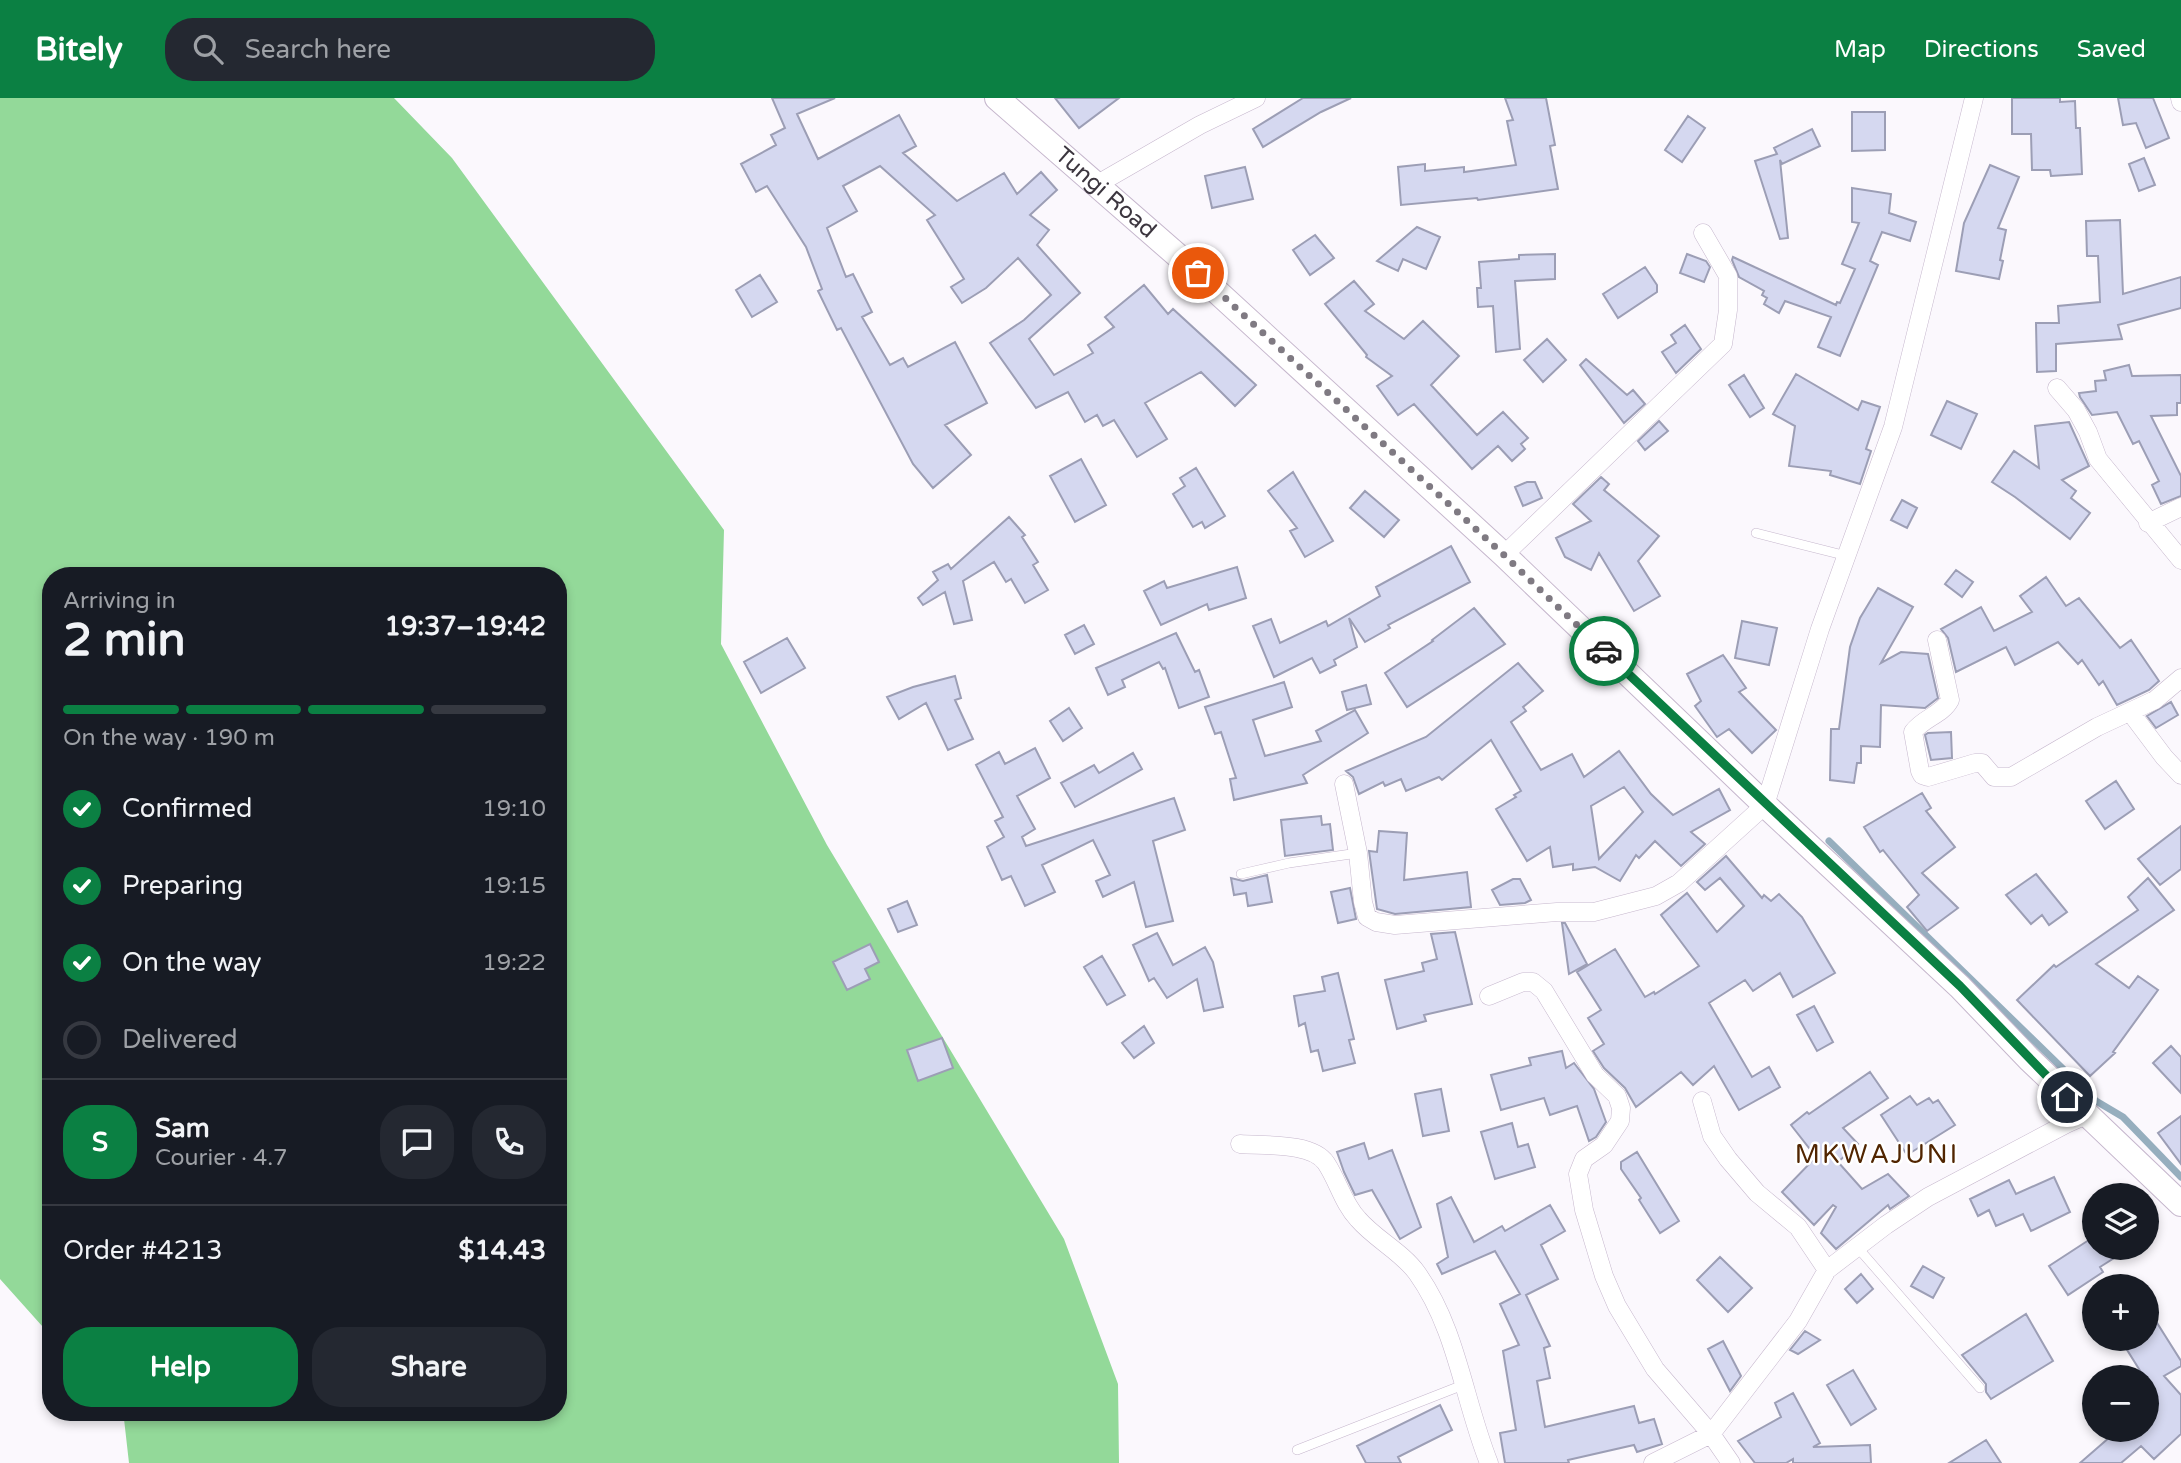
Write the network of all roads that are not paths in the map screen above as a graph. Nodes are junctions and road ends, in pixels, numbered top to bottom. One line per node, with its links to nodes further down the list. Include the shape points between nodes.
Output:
1 (997, 98): 4 (main road, Tungi Road)
2 (1256, 98): 4 (street)
3 (1974, 98): 11 (street, via 1894,427)
4 (1096, 185): 10 (main road, Tungi Road)
5 (1703, 233): 10 (street, via 1728,276 1723,344)
6 (2057, 388): 8 (street, via 2076,410 2098,458)
7 (2181, 507): 8 (street)
8 (2148, 523): 12 (street)
9 (1756, 533): 11 (lane)
10 (1504, 555): 18 (main road, Tungi Road)
11 (1847, 556): 18 (street)
12 (2181, 560)
13 (1937, 640): 15 (street, via 1950,700 1913,732 1922,775 1982,763 1994,777 2011,777)
14 (2181, 678): 15 (street)
15 (2130, 713): 16 (street)
16 (2181, 775)
17 (1344, 784): 19 (street)
18 (1765, 805): 19 (street, via 1679,883 1656,896 1594,912 1395,925 1376,922 1367,917 1363,902); 23 (main road, Tungi Road, via 1960,986)
19 (1358, 853): 20 (lane)
20 (1241, 874)
21 (1489, 996): 30 (street, via 1533,982 1544,991 1595,1075 1617,1096 1620,1121 1605,1145 1584,1159 1578,1174 1584,1210 1604,1276 1622,1315 1655,1369)
22 (1702, 1101): 27 (street, via 1712,1136 1723,1151 1757,1194 1798,1227)
23 (2087, 1115): 25 (main road, Tungi Road); 26 (street, via 1928,1197)
24 (1240, 1144): 28 (street, via 1298,1148 1326,1162 1357,1219 1409,1264 1428,1289 1448,1330)
25 (2181, 1204)
26 (1858, 1248): 27 (street); 29 (lane)
27 (1827, 1270): 30 (street, via 1798,1321)
28 (1463, 1385): 31 (lane); 32 (street)
29 (1980, 1388)
30 (1712, 1434): 33 (street); 34 (street)
31 (1297, 1450)
32 (1489, 1463)
33 (1653, 1463)
34 (1731, 1463)

